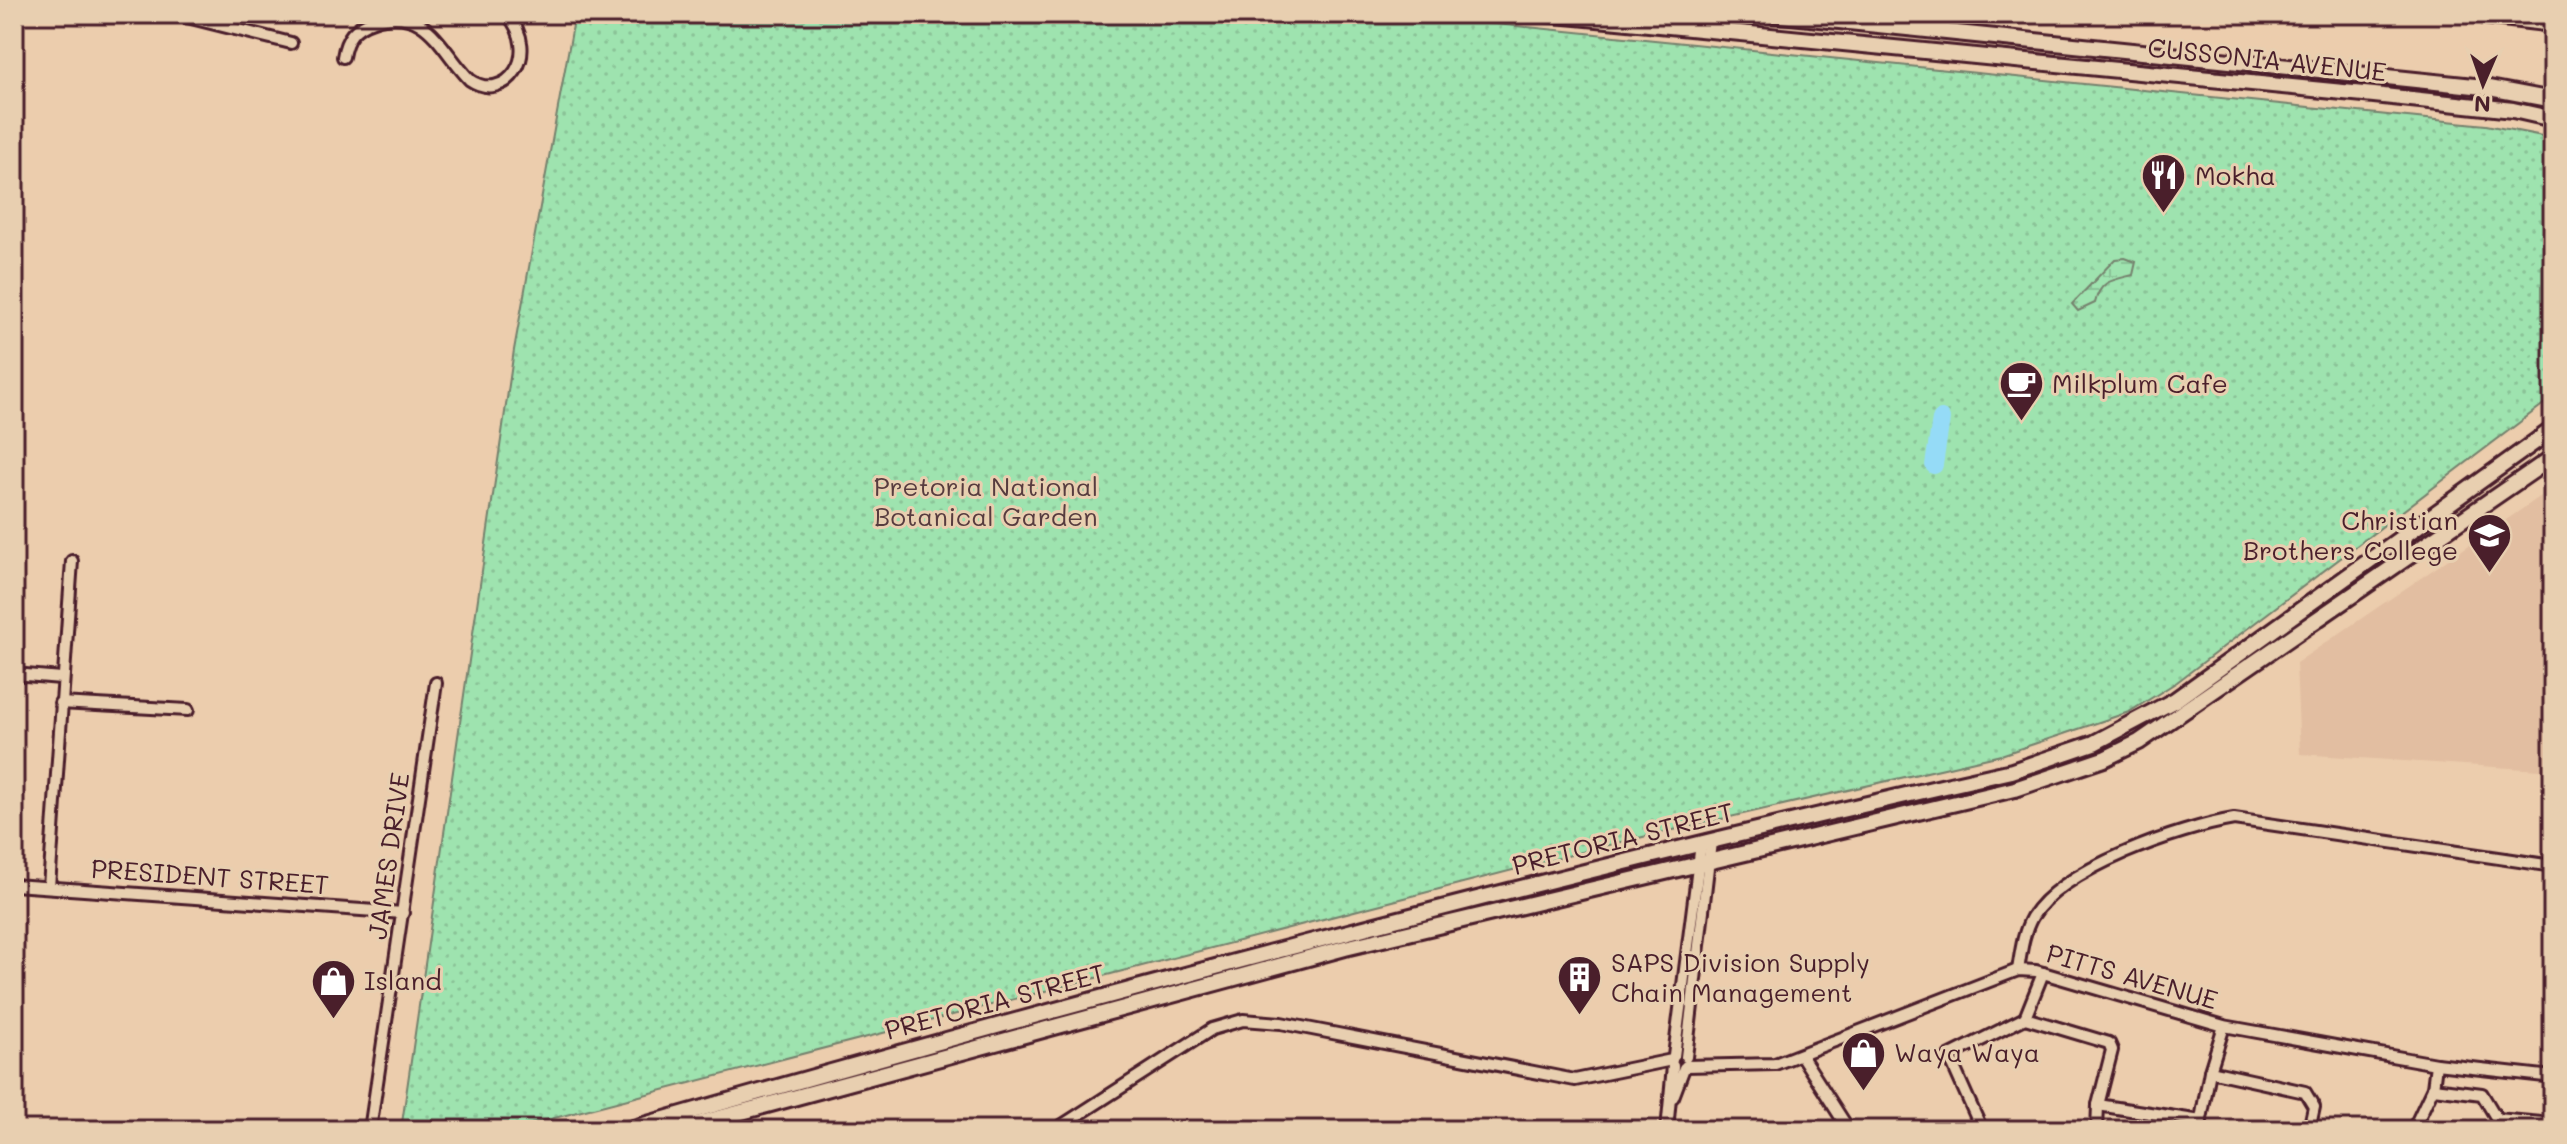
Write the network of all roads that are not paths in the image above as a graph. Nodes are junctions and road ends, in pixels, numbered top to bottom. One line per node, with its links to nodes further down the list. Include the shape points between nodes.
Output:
1 (175, 14): 8 (street)
2 (507, 14): 9 (street, via 522,37 523,53 513,74 492,86 474,83 429,29 405,17 358,28 348,38)
3 (1546, 14): 11 (main road, CUSSONIA AVENUE, via 2404,98)
4 (1771, 14): 10 (main road, CUSSONIA AVENUE, via 2484,87)
5 (2491, 15): 6 (highway); 7 (highway)
6 (2553, 22)
7 (2553, 29)
8 (291, 43)
9 (343, 57)
10 (2553, 100)
11 (2553, 119)
12 (2553, 429): 20 (main road, PRETORIA STREET, via 2240,655 2122,730 2012,771)
13 (2553, 457): 21 (main road, PRETORIA STREET, via 2184,713 2104,759 2015,789)
14 (72, 561): 16 (street)
15 (14, 674): 16 (street)
16 (61, 678): 18 (street)
17 (436, 683): 25 (street, JAMES DRIVE)
18 (60, 703): 19 (street); 24 (street)
19 (188, 710)
20 (1706, 843): 21 (street); 40 (main road, PRETORIA STREET, via 973,1031)
21 (1703, 865): 31 (street); 41 (main road, PRETORIA STREET, via 1345,948)
22 (2553, 866): 26 (street, via 2234,819 2217,822 2122,856 2055,892 2028,925)
23 (14, 885): 24 (street, PRESIDENT STREET)
24 (49, 887): 25 (street, PRESIDENT STREET)
25 (403, 913): 39 (street, JAMES DRIVE)
26 (2018, 970): 27 (street, PITTS AVENUE); 30 (street, PITTS AVENUE)
27 (2043, 973): 28 (street); 29 (street, PITTS AVENUE)
28 (2025, 1018): 36 (street, via 2109,1043 2112,1050); 45 (street, via 1949,1056)
29 (2224, 1026): 32 (street, PITTS AVENUE); 33 (street)
30 (1801, 1055): 31 (street, PITTS AVENUE, via 1761,1066 1713,1068); 44 (street)
31 (1680, 1062): 42 (street, via 1575,1080 1281,1023 1233,1021 1212,1029); 43 (street)
32 (2436, 1064): 34 (street, PITTS AVENUE); 35 (street)
33 (2210, 1071): 38 (street); 47 (street, via 2305,1092 2314,1107)
34 (2553, 1077)
35 (2433, 1088): 37 (street, via 2482,1094 2497,1119); 48 (street)
36 (2098, 1105): 38 (street); 46 (street)
37 (2553, 1124)
38 (2200, 1126)
39 (370, 1130)
40 (626, 1130)
41 (675, 1130)
42 (1055, 1130)
43 (1667, 1130)
44 (1849, 1130)
45 (1982, 1130)
46 (2097, 1130)
47 (2309, 1130)
48 (2413, 1130)

